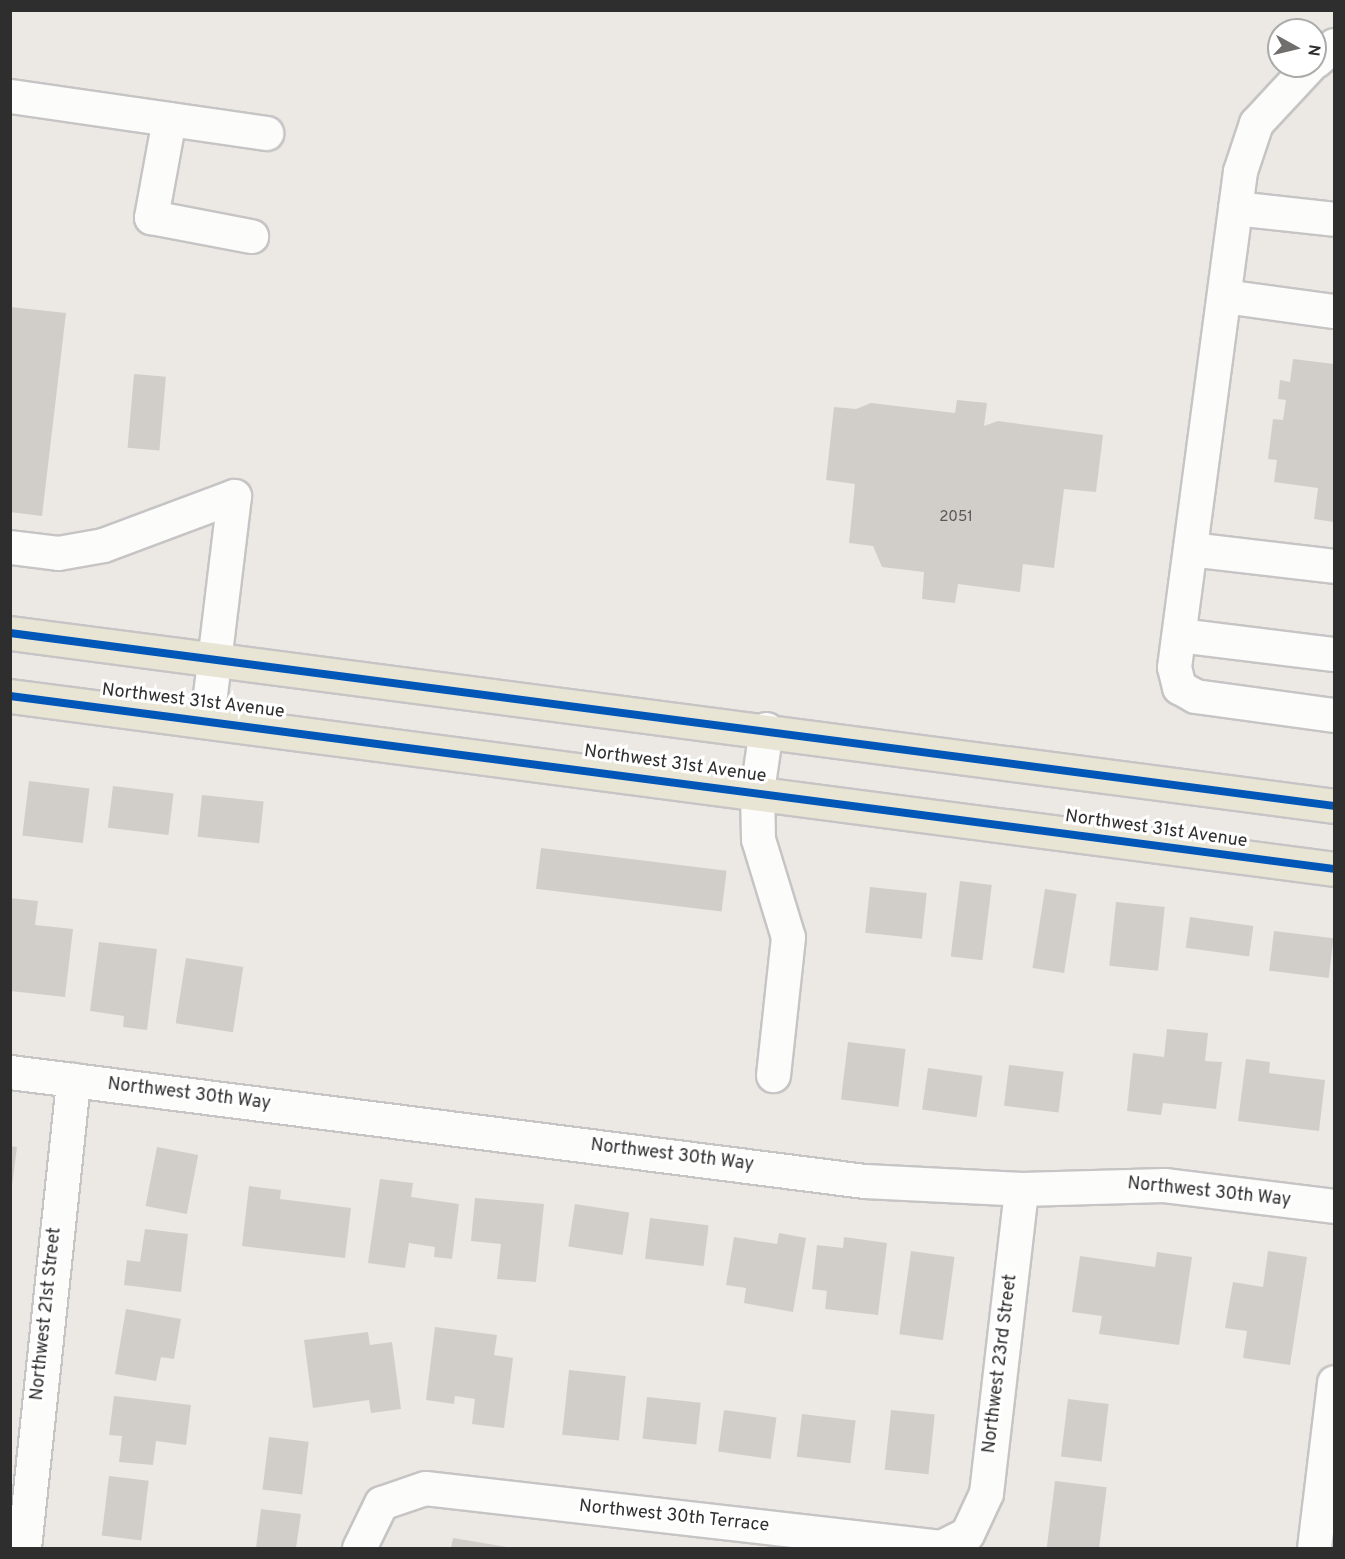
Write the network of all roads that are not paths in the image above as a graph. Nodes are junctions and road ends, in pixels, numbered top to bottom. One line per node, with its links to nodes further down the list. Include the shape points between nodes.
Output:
1 (1298, 78): 5 (street, via 1256,123)
2 (10, 96): 3 (street)
3 (169, 119): 4 (street); 7 (street, via 151,217)
4 (266, 133)
5 (1235, 208): 6 (street); 8 (street)
6 (1335, 219)
7 (251, 236)
8 (1224, 296): 9 (street); 11 (street)
9 (1335, 310)
10 (10, 547): 16 (street, via 58,552 103,544 234,496)
11 (1190, 549): 12 (street); 14 (street)
12 (1335, 566)
13 (10, 633): 16 (main road)
14 (1179, 635): 15 (street); 18 (street, via 1174,667 1179,687 1195,696)
15 (1335, 654)
16 (215, 657): 19 (street); 20 (main road)
17 (10, 696): 19 (main road, Northwest 31st Avenue)
18 (1335, 715)
19 (207, 718): 21 (main road, Northwest 31st Avenue)
20 (766, 729): 21 (street); 22 (main road)
21 (757, 791): 23 (main road, Northwest 31st Avenue); 25 (street, via 758,839 788,937)
22 (1335, 806)
23 (1335, 869)
24 (10, 1072): 26 (street, Northwest 30th Way)
25 (772, 1075)
26 (73, 1080): 27 (street, Northwest 30th Way, via 865,1181); 30 (street, Northwest 21st Street)
27 (1021, 1189): 28 (street, Northwest 30th Way, via 1164,1185); 31 (street, Northwest 23rd Street, via 986,1493)
28 (1335, 1206)
29 (1335, 1382): 32 (street)
30 (23, 1417): 33 (street, Northwest 21st Street)
31 (967, 1534): 34 (street, Northwest 30th Terrace, via 941,1547 425,1488 381,1503)
32 (1322, 1540)
33 (24, 1548)
34 (359, 1548)

